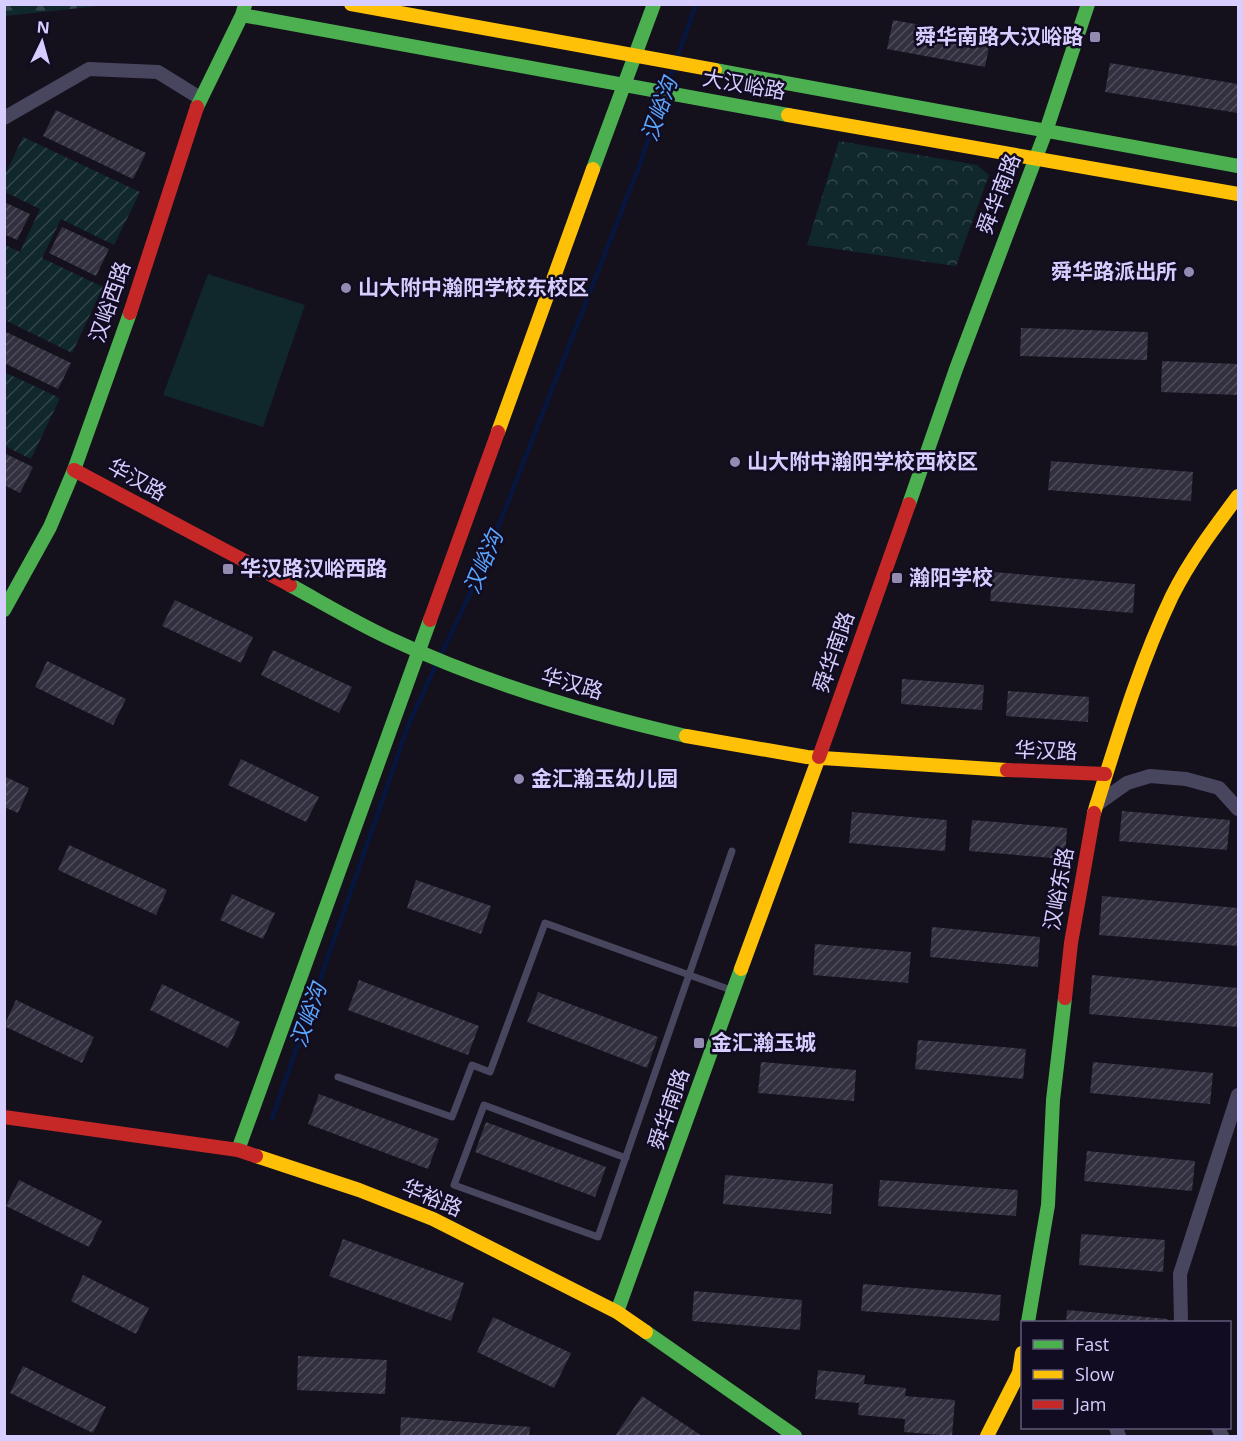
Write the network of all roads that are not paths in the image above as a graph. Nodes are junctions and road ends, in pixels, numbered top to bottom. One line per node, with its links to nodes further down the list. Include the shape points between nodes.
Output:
1 (351, 4): 5 (street, 大汉峪路)
2 (654, 4): 5 (street)
3 (1088, 4): 9 (street, 舜华南路)
4 (244, 10): 6 (street, 大汉峪路); 7 (street, 汉峪西路)
5 (634, 56): 6 (street); 9 (street, 大汉峪路)
6 (623, 86): 10 (street, 大汉峪路); 16 (street)
7 (200, 98): 8 (street, via 158,72 89,69); 13 (street, 汉峪西路)
8 (4, 118)
9 (1046, 131): 10 (street, 舜华南路); 11 (street, 大汉峪路)
10 (1035, 158): 12 (street, 大汉峪路); 17 (street, 舜华南路)
11 (1239, 166)
12 (1239, 194)
13 (74, 470): 15 (street, 汉峪西路, via 50,527); 16 (street, 华汉路)
14 (1239, 496): 18 (street, 汉峪东路, via 1202,546 1173,595 1141,667)
15 (4, 610)
16 (418, 651): 17 (street, 华汉路, via 534,696 675,736); 27 (street)
17 (819, 758): 18 (street, 华汉路); 23 (street, 舜华南路)
18 (1105, 774): 19 (street, 汉峪东路)
19 (1096, 805): 20 (street, via 1127,783 1150,776 1186,779 1219,788); 30 (street, 汉峪东路, via 1071,943 1053,1100 1048,1204)
20 (1239, 809)
21 (732, 851): 22 (lane)
22 (689, 975): 23 (lane); 24 (lane, via 545,923 490,1072 472,1065 452,1117); 28 (lane)
23 (733, 991): 29 (street, 舜华南路)
24 (338, 1077)
25 (1239, 1095): 31 (street, via 1180,1274)
26 (4, 1117): 27 (street, 华裕路)
27 (238, 1150): 29 (street, 华裕路, via 433,1219)
28 (626, 1158): 28 (lane, via 598,1237 454,1185 484,1105)
29 (617, 1312): 33 (street, 华裕路)
30 (1028, 1321)
31 (1181, 1321)
32 (1021, 1362): 34 (street)
33 (795, 1437)
34 (987, 1437)

